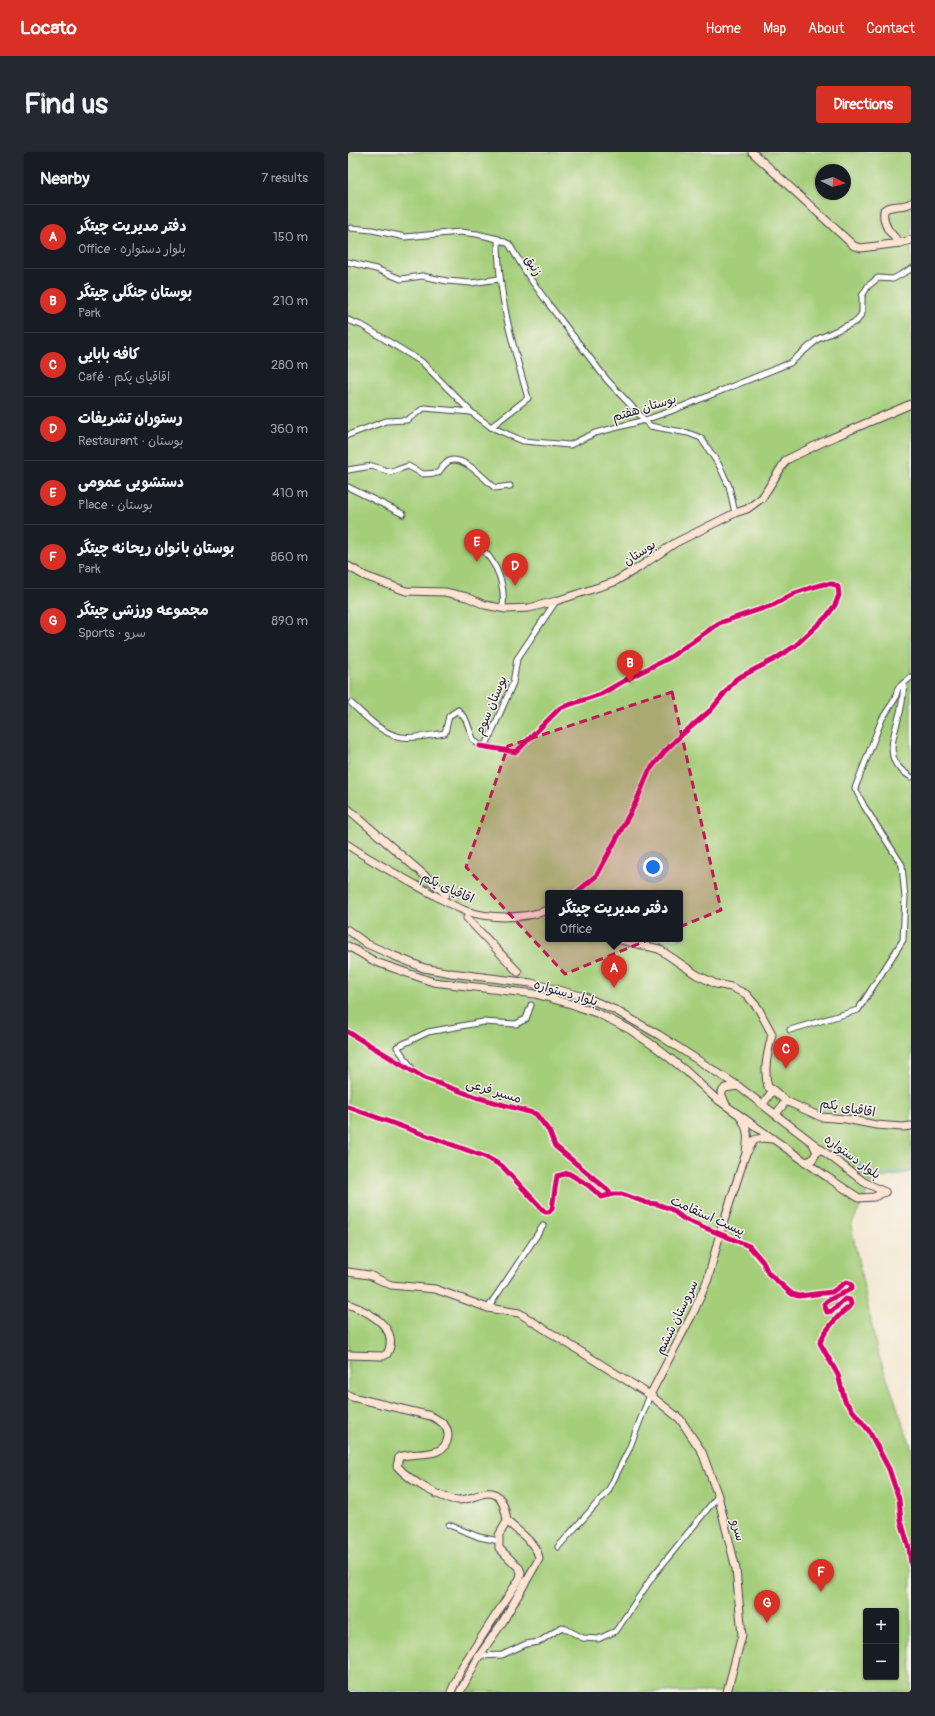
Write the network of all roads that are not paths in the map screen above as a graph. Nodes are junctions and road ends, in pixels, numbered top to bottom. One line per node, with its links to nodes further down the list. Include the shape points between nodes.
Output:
1 (752, 152): 6 (street, via 854,246 861,248)
2 (911, 203): 6 (street, via 890,206 884,210 887,229)
3 (351, 228): 4 (street, زنبق, via 405,237 460,232)
4 (498, 239): 9 (street); 13 (street, زنبق, via 509,244 529,277 607,380)
5 (910, 241): 6 (street)
6 (900, 243)
7 (348, 262): 9 (street, via 401,279 422,276 471,283)
8 (911, 268): 13 (street, بوستان هفتم, via 893,279 878,278 868,286 862,296 862,313 857,321 818,339 790,363)
9 (499, 279): 14 (street, via 509,332 528,398)
10 (348, 320): 12 (street, بوستان هفتم, via 364,326 422,362)
11 (911, 404): 19 (street, بوستان, via 786,460 762,498)
12 (471, 412): 14 (street, بوستان هفتم); 15 (street, via 424,408 407,420 386,422)
13 (645, 420): 14 (street, بوستان هفتم, via 595,433 570,445 523,441); 19 (street, via 650,426 701,438 729,486)
14 (492, 427)
15 (348, 435)
16 (348, 470): 17 (street, via 372,466 391,472 408,466 423,474 438,473 448,462 454,460 464,462 495,488)
17 (510, 486)
18 (348, 487): 20 (street)
19 (735, 513): 23 (street, بوستان, via 675,543 614,582)
20 (403, 514)
21 (482, 549): 24 (street, via 491,558 499,573 503,590)
22 (348, 566): 24 (street, بوستان, via 365,576 406,591 445,592)
23 (556, 601): 24 (street, بوستان, via 529,608); 28 (street, بوستان سوم, via 517,659 513,684 487,743)
24 (503, 608)
25 (911, 677): 26 (street)
26 (904, 683): 29 (street, via 893,753 895,762); 41 (street, via 898,688 895,699 882,719 854,788 902,865 905,898 903,940 858,1010)
27 (352, 703): 28 (street, بوستان سوم, via 369,719 400,737 445,733 449,716 458,710 466,720 473,739)
28 (480, 746): 32 (street, via 516,752 560,708 602,694 631,676 669,658 719,623 773,605 810,588 824,584 838,587 839,595 827,616 795,646 736,679 711,710 665,751 649,771 636,802 597,875)
29 (911, 777)
30 (348, 809): 33 (street)
31 (348, 845): 34 (street, اقاقیای یکم, via 394,873 467,911 512,916)
32 (580, 890)
33 (446, 894)
34 (545, 911)
35 (468, 918): 39 (street)
36 (348, 930): 43 (street, بلوار دستواره, via 367,944 424,968 531,983 585,997 615,1010 646,1028)
37 (629, 942): 44 (street, اقاقیای یکم, via 659,949 697,975 746,994 758,1008 772,1034 765,1077 768,1087)
38 (348, 946): 47 (street, بلوار دستواره, via 376,962 433,982 535,994 599,1014 629,1029 657,1048)
39 (518, 972)
40 (531, 1005): 42 (street, via 526,1019 516,1024 483,1022 428,1032 397,1047)
41 (790, 1030)
42 (415, 1073)
43 (738, 1086): 46 (street, بلوار دستواره); 47 (street, via 725,1088 721,1093)
44 (773, 1090): 45 (street, اقاقیای یکم); 46 (street)
45 (786, 1101): 49 (street); 50 (street, اقاقیای یکم, via 821,1117 876,1125)
46 (763, 1104): 49 (street, بلوار دستواره)
47 (727, 1107): 48 (street, بلوار دستواره)
48 (738, 1114): 51 (street, بلوار دستواره); 53 (street, via 746,1126 748,1136)
49 (776, 1114): 52 (street, بلوار دستواره)
50 (911, 1126)
51 (774, 1140): 53 (street, via 754,1140); 54 (street, بلوار دستواره)
52 (812, 1142): 54 (street, via 818,1152 812,1160); 54 (street, بلوار دستواره, via 864,1182 885,1192 874,1197 860,1198)
53 (745, 1156): 62 (street, سروستان ششم, via 708,1279)
54 (805, 1162)
55 (543, 1226): 59 (street)
56 (351, 1273): 57 (street); 59 (street, سرو, via 369,1275 392,1285 435,1289)
57 (348, 1278)
58 (348, 1303): 60 (street, via 375,1318 387,1329 392,1341 387,1354 383,1356)
59 (488, 1308): 62 (street, سرو, via 519,1313)
60 (348, 1355)
61 (348, 1395): 64 (street, via 431,1416 443,1423 448,1433 447,1440 439,1450 430,1454 406,1454 399,1457 397,1466 414,1480 447,1499 473,1498 483,1493 499,1497 503,1502)
62 (650, 1395): 63 (street, سرو, via 680,1419 702,1452); 67 (street, via 629,1449 608,1491)
63 (718, 1496): 70 (street, via 653,1576 616,1631 598,1639 583,1638 562,1627 539,1642 526,1644 502,1655); 73 (street, سرو, via 736,1569 742,1635)
64 (507, 1521): 66 (street, via 499,1535); 69 (street, via 539,1554)
65 (449, 1525): 66 (street, via 479,1537)
66 (499, 1541): 68 (street, via 499,1548)
67 (558, 1547)
68 (520, 1568): 69 (street); 71 (street, via 520,1578 462,1667)
69 (535, 1568): 70 (street, via 502,1623)
70 (478, 1656): 72 (street)
71 (451, 1692)
72 (460, 1692)
73 (727, 1692)

